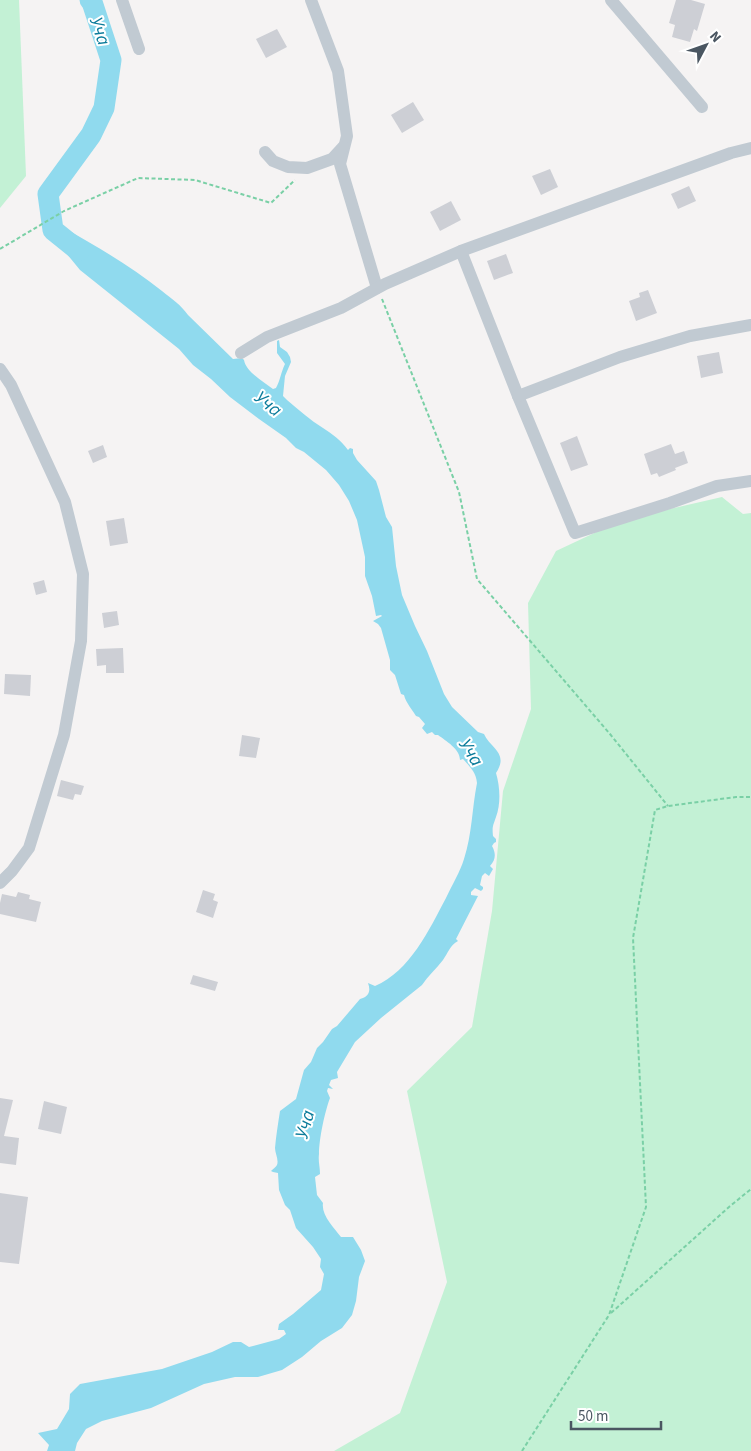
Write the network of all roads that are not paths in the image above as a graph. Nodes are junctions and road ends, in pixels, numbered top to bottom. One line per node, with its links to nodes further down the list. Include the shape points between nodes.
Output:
1 (122, 0): 4 (street)
2 (311, 0): 6 (street, via 338,71 347,136)
3 (612, 0): 5 (street)
4 (139, 49)
5 (702, 108)
6 (343, 147): 8 (street, via 332,159 307,168 288,167 273,161); 10 (street, via 340,164)
7 (751, 148): 9 (street)
8 (265, 152)
9 (462, 251): 10 (street); 14 (street)
10 (378, 288): 12 (street, via 341,308 267,337)
11 (751, 325): 14 (street, via 690,336)
12 (241, 352)
13 (0, 369): 16 (street, via 11,385 65,502 83,574 81,642 64,734 29,848)
14 (518, 396): 15 (street, via 575,533 717,486)
15 (751, 481)
16 (0, 882)

